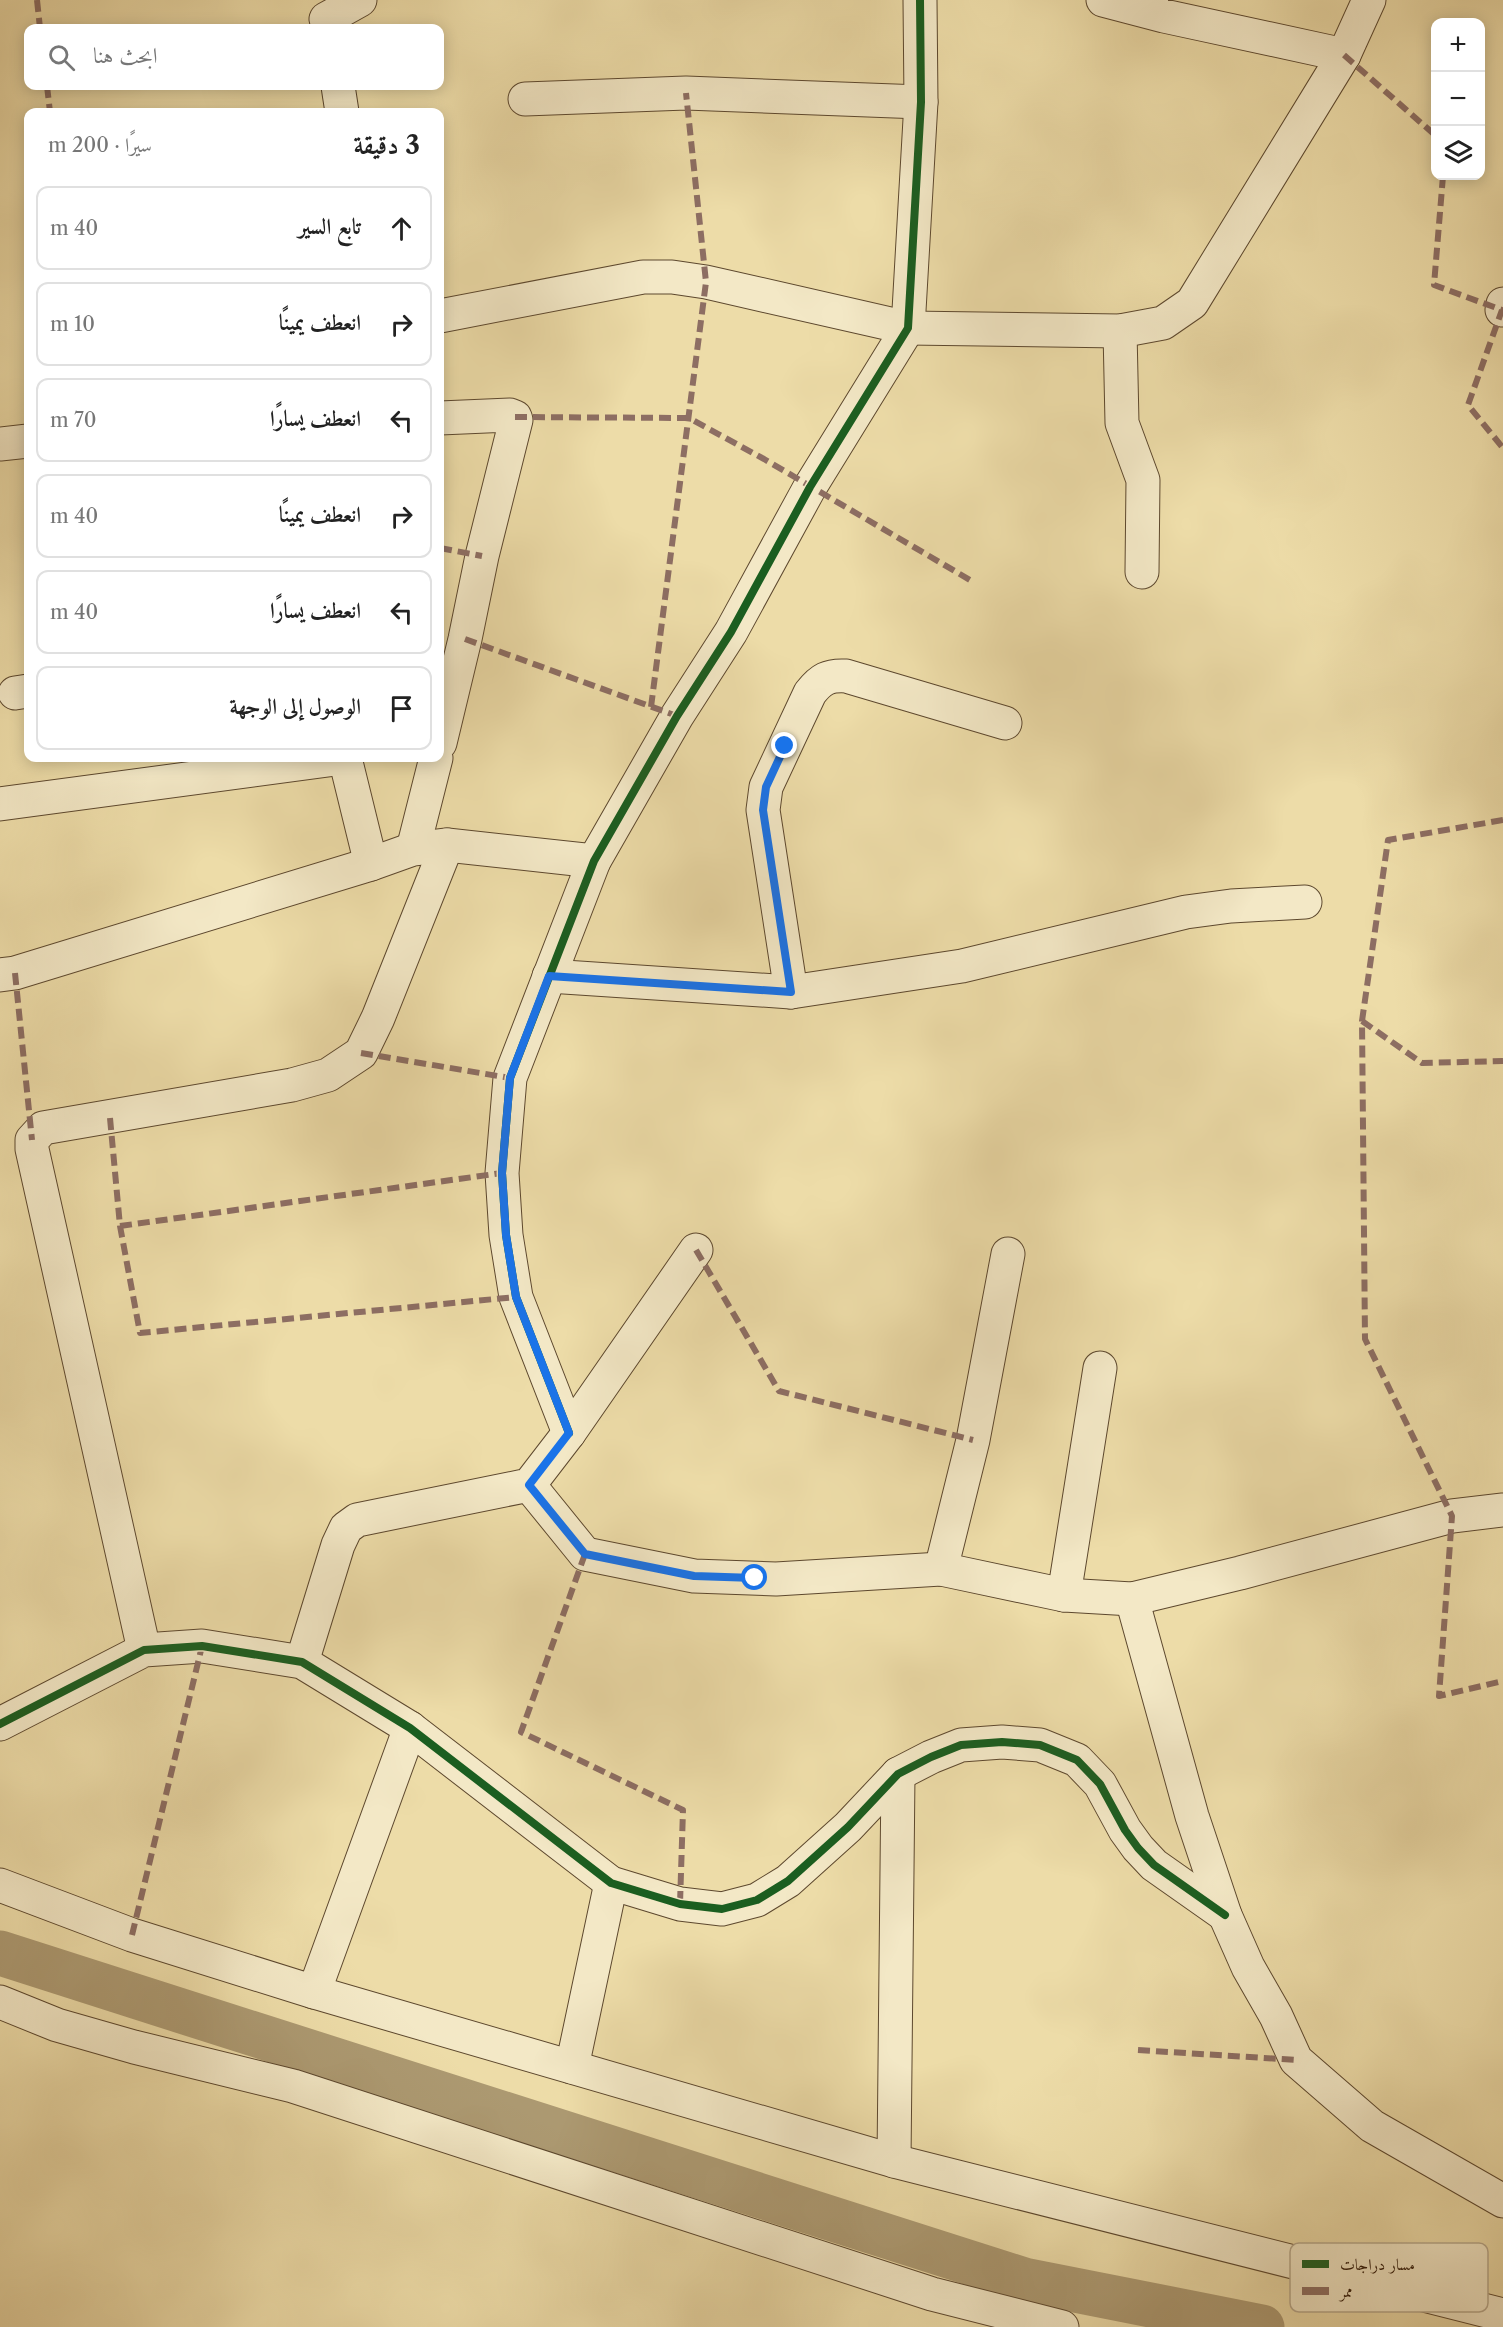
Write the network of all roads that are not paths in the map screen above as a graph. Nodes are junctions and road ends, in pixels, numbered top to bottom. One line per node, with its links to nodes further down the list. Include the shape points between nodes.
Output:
1 (360, 0): 5 (street)
2 (920, 0): 9 (street)
3 (1104, 0): 6 (street)
4 (1369, 0): 6 (street)
5 (323, 16)
6 (1344, 55): 13 (street, via 1192,303 1162,323)
7 (339, 90): 10 (street)
8 (525, 99): 9 (street, via 686,93)
9 (921, 102): 12 (street)
10 (341, 108)
11 (444, 315): 12 (street, via 604,283 672,277)
12 (908, 328): 13 (street); 26 (street, via 810,487 731,632 677,716)
13 (1120, 331): 17 (street, via 1122,423 1143,480)
14 (444, 418): 19 (street, via 510,415 515,417 516,424)
15 (24, 441): 16 (street)
16 (0, 444)
17 (1142, 572)
18 (1005, 723): 31 (street, via 846,676 831,675 820,680 810,693 766,787 763,810)
19 (444, 726)
20 (314, 762): 23 (street)
21 (345, 762): 27 (street)
22 (435, 762): 25 (street)
23 (0, 804)
24 (447, 845): 25 (street); 26 (street); 41 (street, via 361,1053 328,1075 292,1086 43,1128 32,1140)
25 (413, 849): 27 (street)
26 (594, 861): 30 (street)
27 (371, 864): 29 (street)
28 (1305, 902): 31 (street, via 1186,912 962,966)
29 (0, 975)
30 (549, 976): 31 (street); 35 (street, via 510,1078 502,1173 516,1297)
31 (791, 992)
32 (696, 1250): 35 (street)
33 (1008, 1254): 38 (street, via 973,1440)
34 (1100, 1368): 39 (street)
35 (569, 1433): 36 (street)
36 (529, 1485): 38 (street, via 585,1554 694,1576 776,1579); 42 (street, via 357,1520 346,1528)
37 (1503, 1510): 40 (street, via 1452,1516)
38 (942, 1569): 39 (street)
39 (1064, 1595): 40 (street)
40 (1132, 1599): 48 (street, via 1192,1816)
41 (144, 1650): 42 (street, via 202,1646); 43 (street)
42 (302, 1662): 44 (street)
43 (0, 1722)
44 (410, 1728): 46 (street); 49 (street)
45 (898, 1774): 46 (street, via 848,1827 788,1881 757,1900 722,1909 680,1904); 48 (street, via 961,1745 1040,1745 1077,1760 1100,1784 1125,1830 1154,1865); 52 (street)
46 (611, 1883): 51 (street)
47 (0, 1885): 49 (street, via 132,1935)
48 (1225, 1915): 53 (street, via 1296,2060 1372,2126)
49 (314, 1992): 51 (street)
50 (0, 2002): 57 (street, via 57,2025 293,2086 932,2294)
51 (572, 2067): 52 (street)
52 (894, 2161): 54 (street)
53 (1503, 2201)
54 (1290, 2261)
55 (1488, 2311): 56 (street)
56 (1503, 2315)
57 (1062, 2327)

